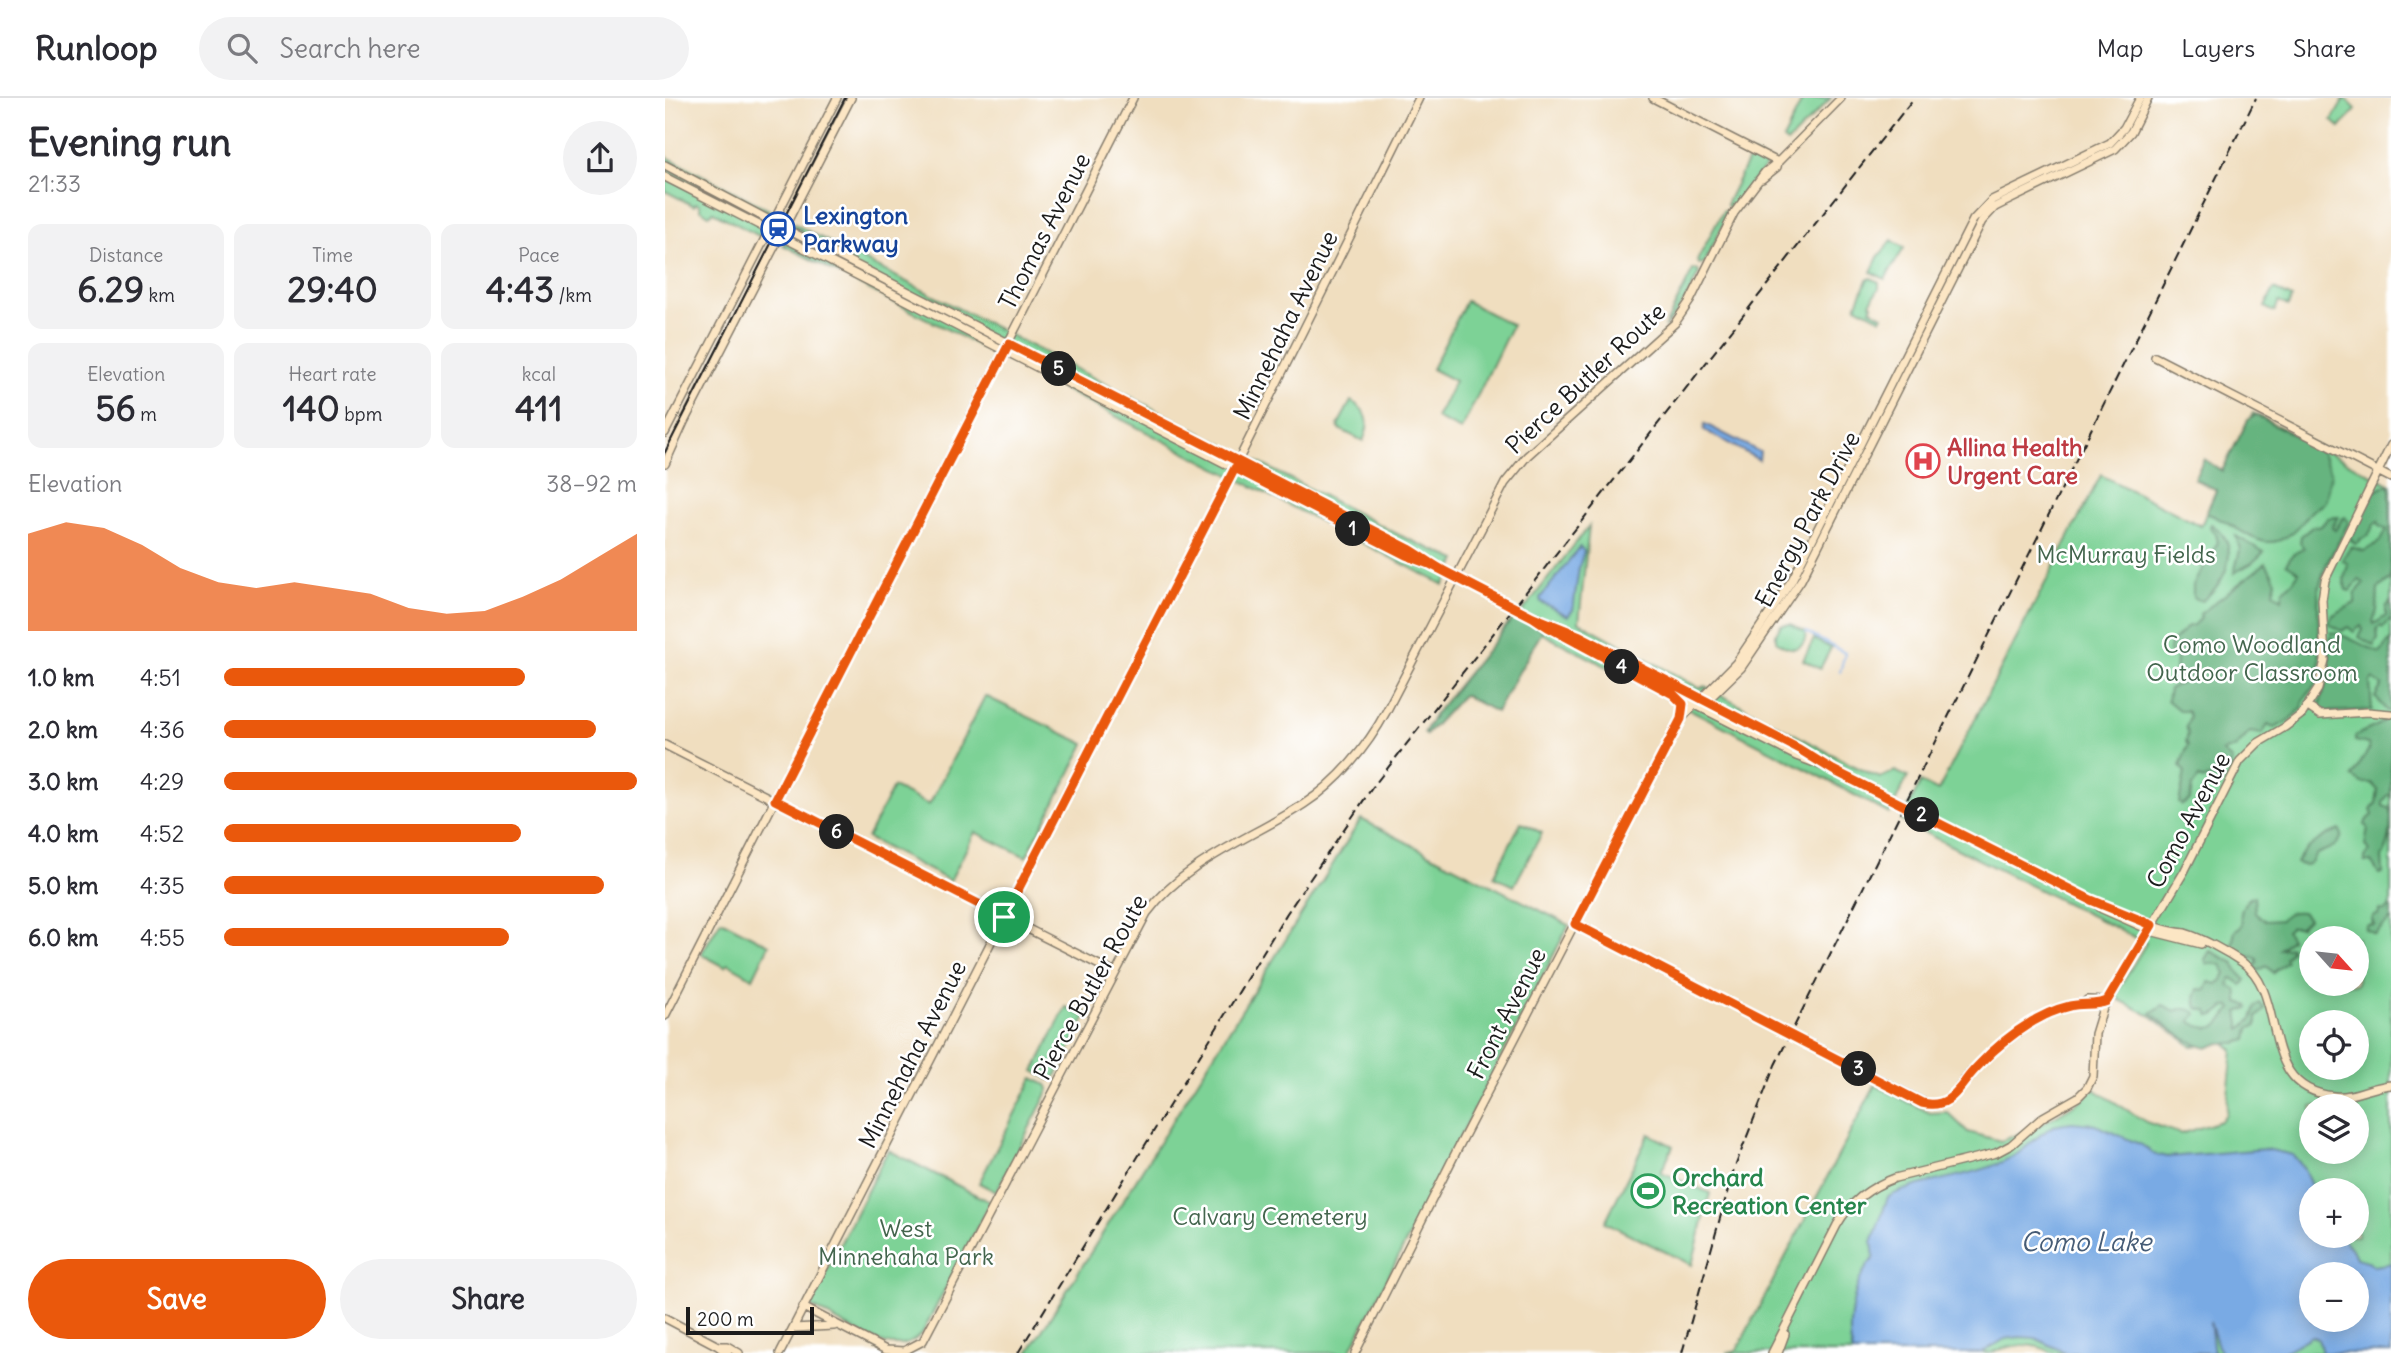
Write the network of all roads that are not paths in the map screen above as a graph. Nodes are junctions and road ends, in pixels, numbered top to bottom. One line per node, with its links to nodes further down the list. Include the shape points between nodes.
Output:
1 (837, 98): 12 (street)
2 (851, 98): 13 (street)
3 (1133, 98): 14 (street, Thomas Avenue)
4 (1419, 98): 19 (street, Minnehaha Avenue)
5 (1653, 98): 9 (street)
6 (1841, 98): 9 (street, Pierce Butler Route)
7 (2140, 98): 23 (street, Energy Park Drive, via 2111,143 1991,200 1979,213 1792,580)
8 (2148, 98): 26 (street, Energy Park Drive, via 2131,132 2115,149 2005,202 1982,221 1798,586 1741,668)
9 (1778, 162): 35 (street, Pierce Butler Route, via 1734,213 1691,301 1675,323 1527,456 1505,483 1365,745 1312,798 1192,870 1166,891 1142,920)
10 (665, 165): 12 (street)
11 (665, 177): 12 (street)
12 (771, 226): 13 (street); 16 (street)
13 (783, 232): 14 (street); 18 (street)
14 (1007, 347): 19 (street); 31 (street, Thomas Avenue)
15 (2155, 357): 20 (street)
16 (665, 433)
17 (2391, 445): 20 (street, Como Avenue)
18 (665, 464)
19 (1237, 465): 22 (street, bridge, via 1409,549); 32 (street, Minnehaha Avenue)
20 (2378, 471): 21 (street); 27 (street, Como Avenue, via 2325,580 2324,667)
21 (2391, 478)
22 (1533, 617): 24 (street); 25 (street)
23 (1722, 678): 24 (street, via 1703,689); 26 (street, Energy Park Drive)
24 (1684, 690): 26 (street)
25 (1673, 694): 26 (street); 29 (street, via 1683,704)
26 (1700, 702): 29 (street, Front Avenue); 34 (street, via 1796,756)
27 (2308, 707): 28 (street, via 2320,715); 34 (street, Como Avenue, via 2245,755)
28 (2391, 714)
29 (1681, 719): 33 (street, Front Avenue)
30 (665, 745): 31 (street)
31 (775, 800): 32 (street); 37 (street, Thomas Avenue)
32 (1004, 917): 35 (street); 39 (street, Minnehaha Avenue)
33 (1575, 924): 36 (street, via 1922,1103 1936,1105 1951,1098 1971,1072 2030,1023 2087,1000); 49 (street, Front Avenue)
34 (2151, 927): 36 (street, Como Avenue); 38 (street, via 2186,934 2252,970 2263,988 2278,1048 2298,1080 2335,1096)
35 (1115, 973): 42 (street, Pierce Butler Route, via 927,1336 910,1349 892,1351)
36 (2107, 1001): 41 (street, Como Avenue, via 2096,1029 2094,1072 2082,1094 2043,1116 1996,1153 1895,1178 1855,1201)
37 (665, 1016)
38 (2391, 1085)
39 (803, 1307): 42 (street, Pierce Butler Route); 43 (street, Minnehaha Avenue)
40 (665, 1318): 44 (street)
41 (1788, 1321): 45 (street); 50 (street)
42 (839, 1326): 43 (street)
43 (793, 1328): 48 (street, Minnehaha Avenue)
44 (718, 1346): 46 (street); 47 (street)
45 (1781, 1350)
46 (727, 1353)
47 (739, 1353)
48 (780, 1353)
49 (1355, 1353)
50 (1772, 1353)

